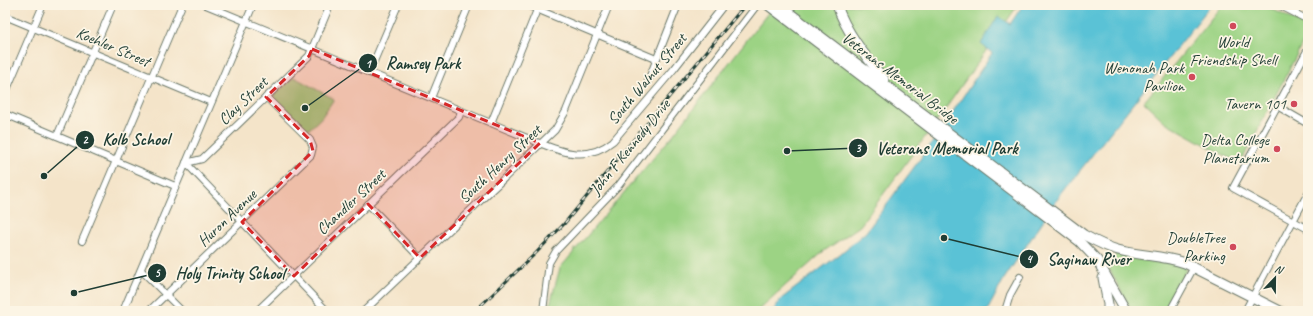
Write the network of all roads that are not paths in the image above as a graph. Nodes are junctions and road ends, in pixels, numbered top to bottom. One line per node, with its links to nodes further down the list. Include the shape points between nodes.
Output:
1 (43, 5): 23 (street)
2 (113, 5): 27 (street)
3 (182, 5): 30 (street)
4 (206, 5): 22 (street)
5 (253, 5): 22 (street)
6 (330, 5): 25 (street, Clay Street)
7 (398, 5): 29 (street)
8 (469, 5): 35 (street)
9 (527, 5): 17 (street)
10 (609, 5): 24 (street, South Henry Street)
11 (678, 5): 28 (street)
12 (724, 5): 44 (street, South Walnut Street, via 613,141 596,152 580,154)
13 (757, 5): 69 (street, John F Kennedy Drive, via 620,185 556,251 549,263)
14 (768, 5): 19 (highway, Veterans Memorial Bridge)
15 (837, 5): 32 (highway, via 863,52)
16 (1279, 5): 18 (street)
17 (538, 7): 24 (street); 41 (street)
18 (1286, 7): 21 (street)
19 (779, 8): 32 (highway, Veterans Memorial Bridge); 37 (highway, Veterans Memorial Bridge)
20 (5, 16): 23 (street, Koehler Street)
21 (1308, 20)
22 (246, 21): 25 (street); 36 (street)
23 (34, 28): 27 (street, Koehler Street); 33 (street)
24 (597, 34): 28 (street); 44 (street, South Henry Street, via 561,121)
25 (312, 49): 29 (street); 34 (street, Clay Street, via 309,56)
26 (1308, 49): 38 (street)
27 (93, 52): 30 (street, Koehler Street); 43 (street)
28 (656, 59): 31 (street)
29 (369, 73): 35 (street)
30 (152, 77): 36 (street, Koehler Street); 45 (street)
31 (648, 81)
32 (892, 90): 37 (highway, Veterans Memorial Bridge)
33 (5, 94)
34 (266, 97): 46 (street, Clay Street, via 202,159); 51 (street, Huron Avenue, via 310,140 313,151 308,159)
35 (431, 98): 39 (street)
36 (211, 102): 46 (street)
37 (902, 102): 52 (highway, Veterans Memorial Bridge)
38 (1277, 106): 42 (street); 50 (street, via 1234,188)
39 (461, 111): 41 (street); 49 (street, Chandler Street, via 459,117)
40 (5, 114): 43 (street)
41 (491, 123): 44 (street)
42 (1308, 124)
43 (57, 136): 45 (street)
44 (540, 143): 55 (street, South Henry Street)
45 (115, 162): 47 (street); 54 (street)
46 (186, 163): 47 (street); 51 (street)
47 (175, 186): 58 (street)
48 (1308, 193): 50 (street)
49 (368, 204): 55 (street); 59 (street, Chandler Street)
50 (1293, 221): 53 (street); 62 (street)
51 (242, 222): 59 (street); 61 (street, Huron Avenue)
52 (1066, 227): 56 (highway, Veterans Memorial Bridge); 57 (highway, Veterans Memorial Bridge, via 1106,247 1168,258)
53 (1308, 229)
54 (82, 241)
55 (420, 258): 68 (street, South Henry Street)
56 (1097, 260): 71 (highway, via 1104,282); 72 (highway, Veterans Memorial Bridge)
57 (1194, 267): 62 (highway, Veterans Memorial Bridge); 73 (street)
58 (141, 270): 61 (street); 63 (street)
59 (294, 276): 66 (street, Chandler Street); 67 (street)
60 (1018, 280): 70 (street)
61 (167, 295): 64 (street, Huron Avenue); 65 (street)
62 (1253, 296): 74 (street); 75 (highway, Veterans Memorial Bridge)
63 (123, 311)
64 (150, 311)
65 (182, 311)
66 (257, 311)
67 (328, 311)
68 (364, 311)
69 (543, 311)
70 (1005, 311)
71 (1108, 311)
72 (1126, 311)
73 (1170, 311)
74 (1245, 311)
75 (1280, 311)

